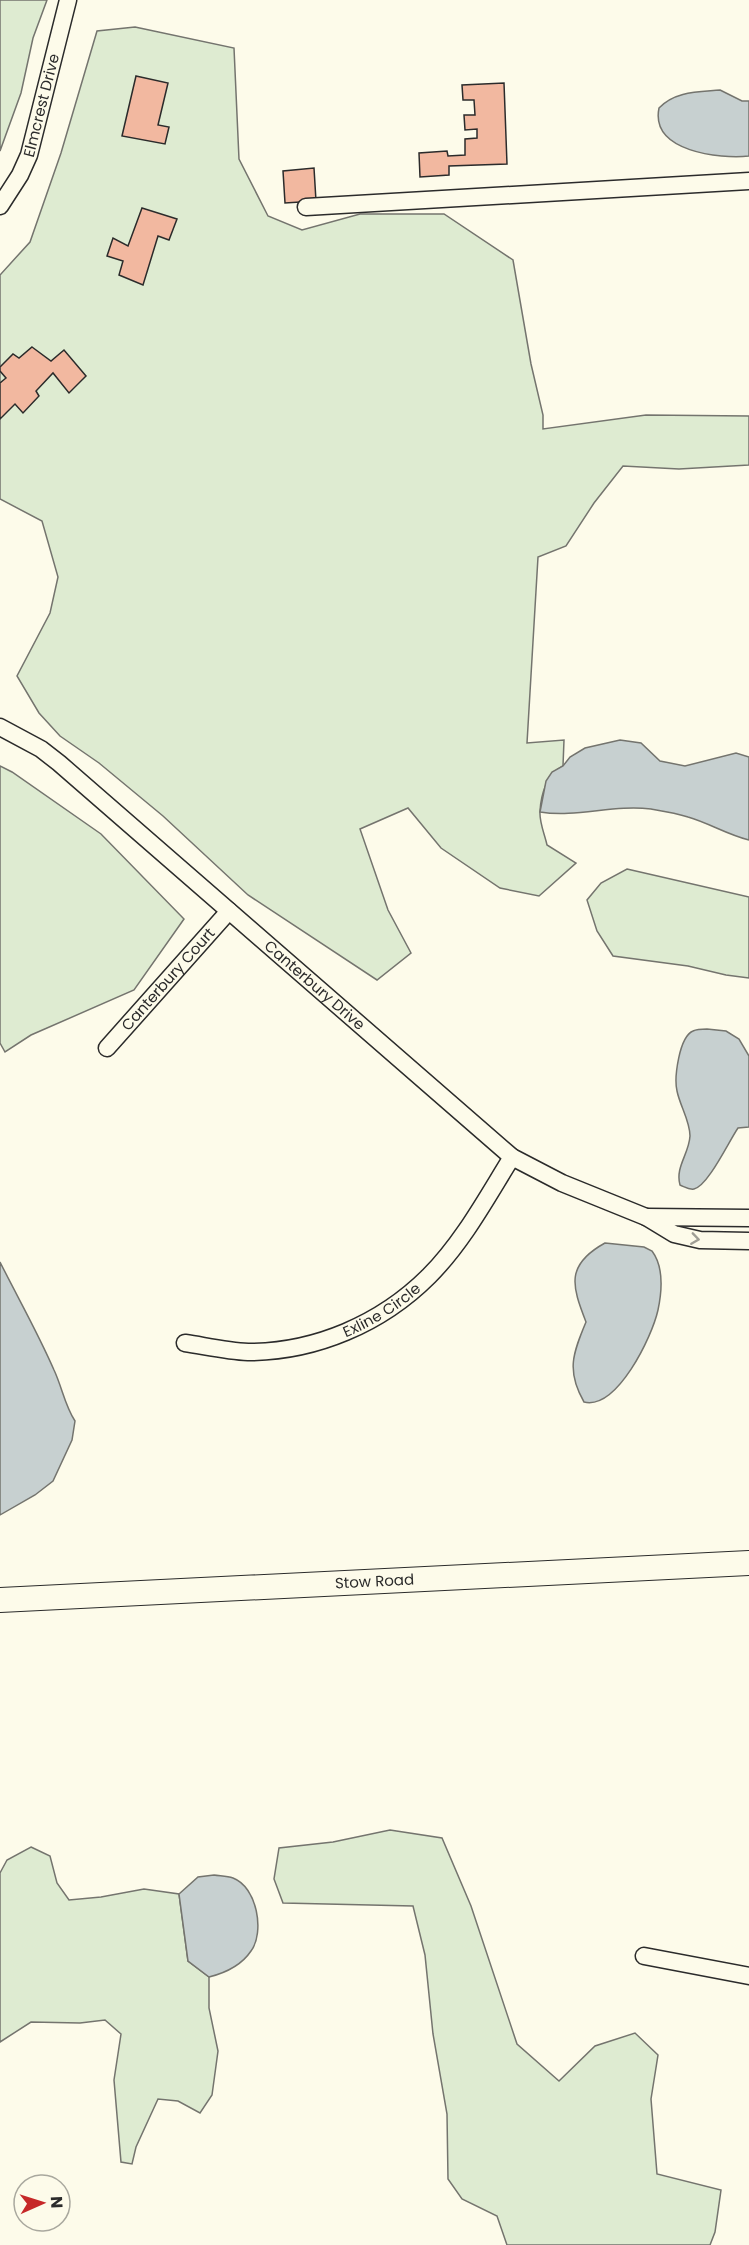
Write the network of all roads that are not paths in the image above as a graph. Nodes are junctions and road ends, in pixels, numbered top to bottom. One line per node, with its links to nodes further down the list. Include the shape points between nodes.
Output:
1 (68, 0): 3 (street, Elmcrest Drive, via 29,155)
2 (749, 181): 4 (street)
3 (0, 206)
4 (306, 207)
5 (0, 727): 6 (street, Canterbury Drive, via 59,763)
6 (229, 910): 7 (street, Canterbury Court); 8 (street, Canterbury Drive)
7 (107, 1048)
8 (512, 1157): 9 (street, Canterbury Drive, via 562,1183); 12 (street, Exline Circle, via 445,1258 394,1305 364,1324 313,1344 276,1350 247,1352)
9 (646, 1217): 10 (street, Canterbury Drive); 11 (street, Canterbury Drive, one-way to 11, via 685,1237)
10 (749, 1218)
11 (749, 1241)
12 (185, 1343)
13 (749, 1563): 14 (street, Stow Road)
14 (0, 1600)
15 (644, 1956): 16 (street)
16 (749, 1976)

